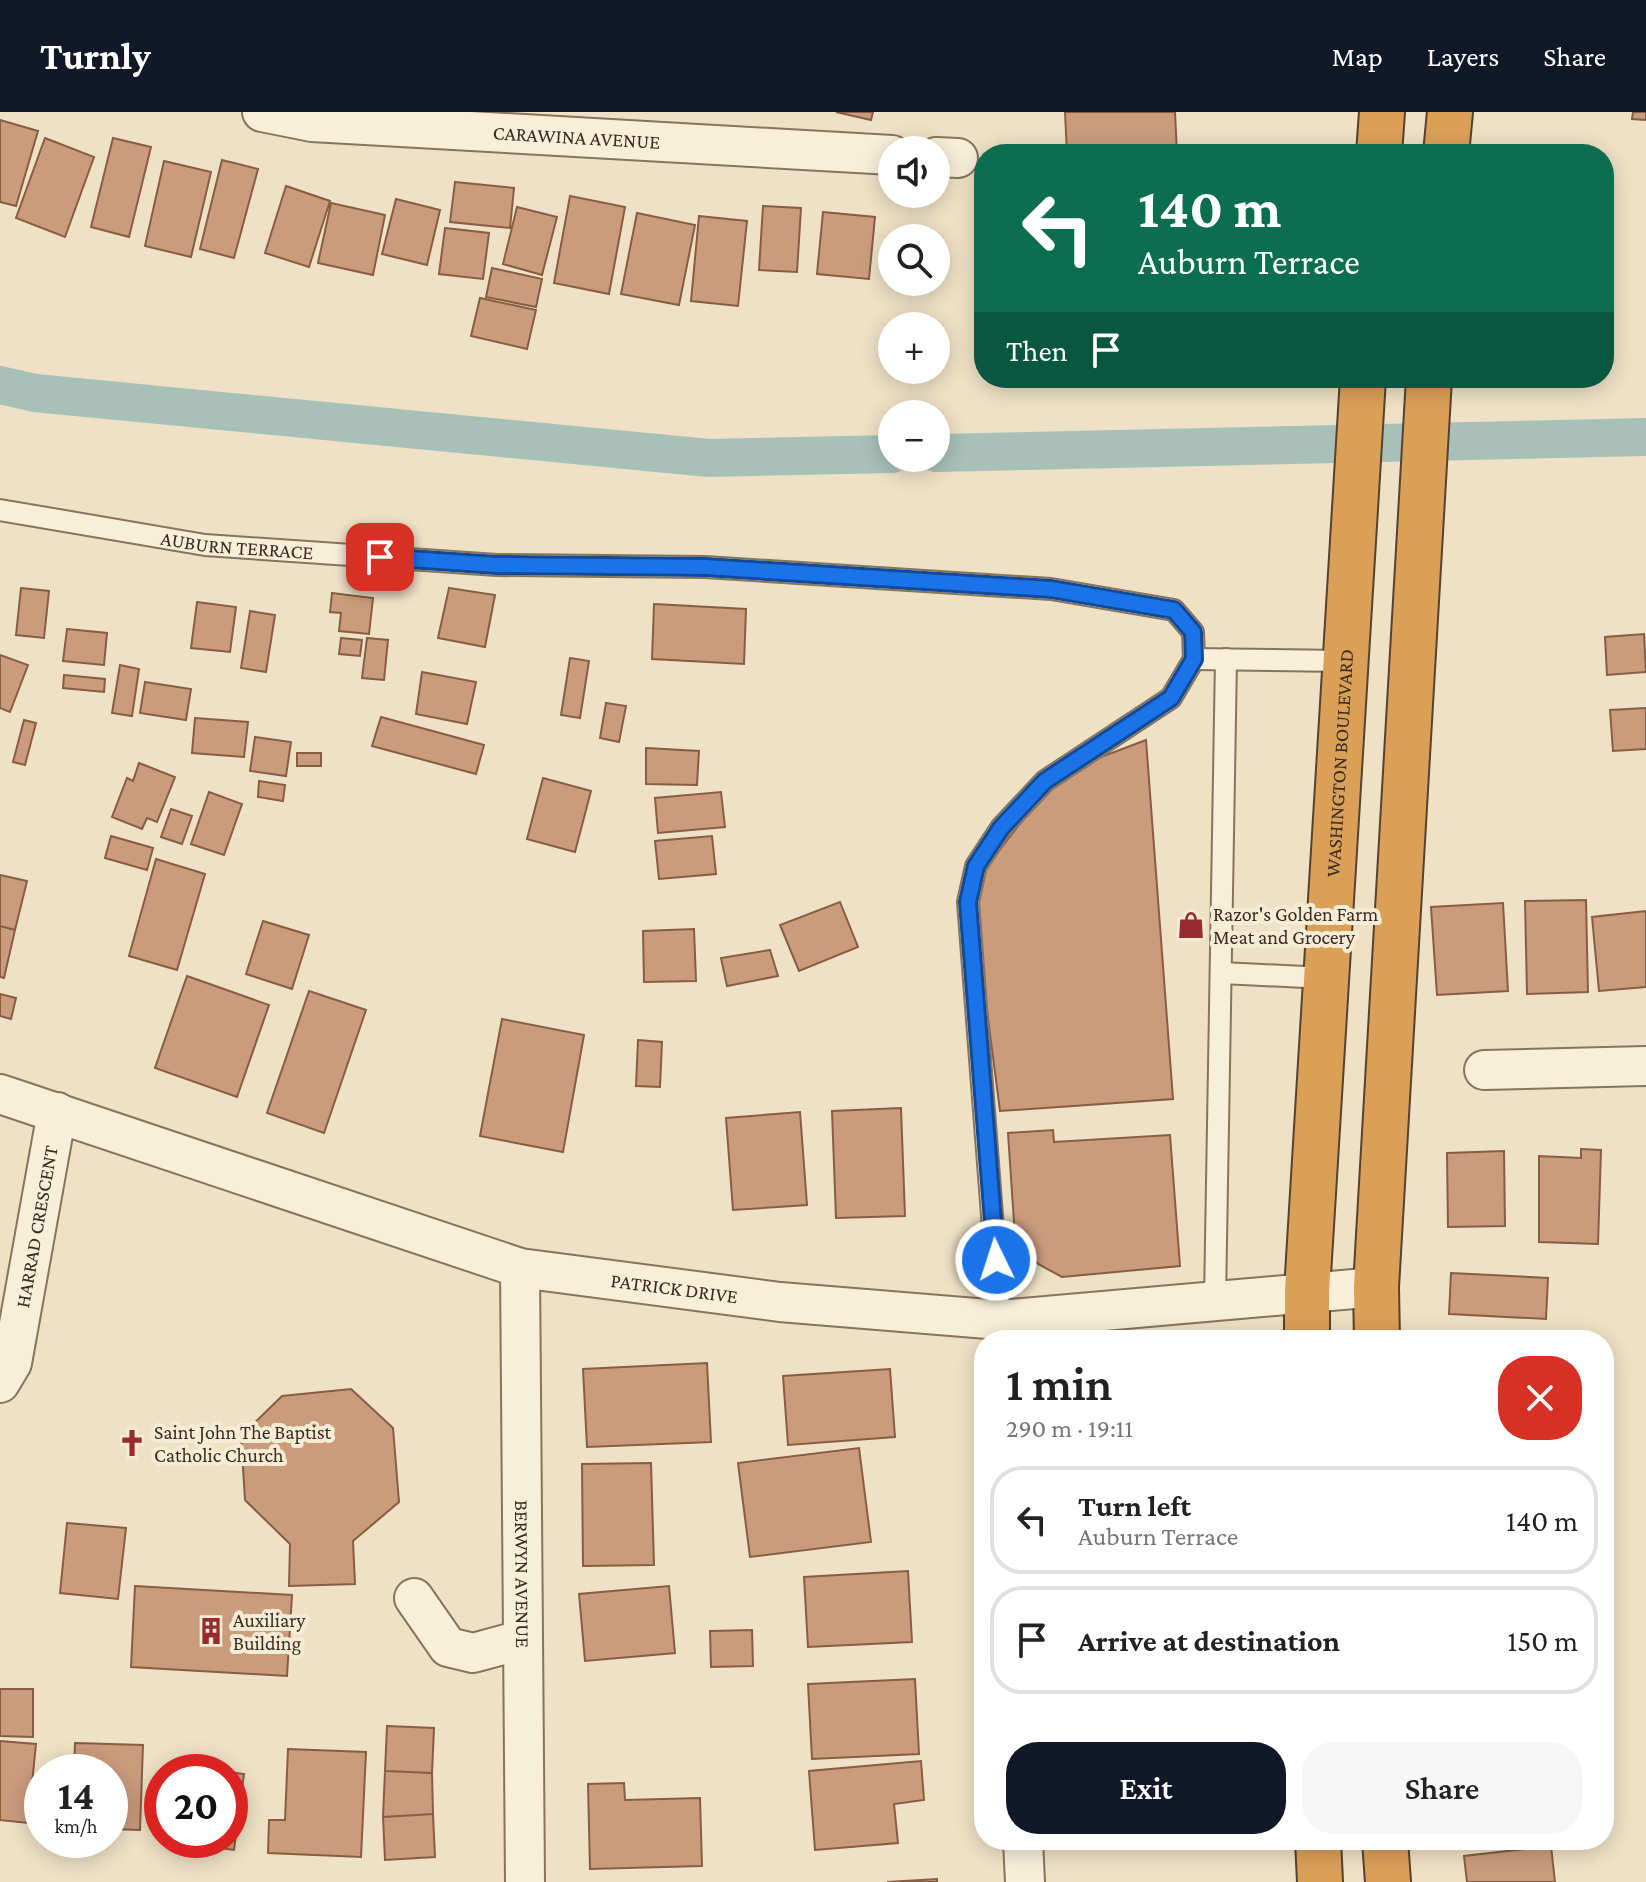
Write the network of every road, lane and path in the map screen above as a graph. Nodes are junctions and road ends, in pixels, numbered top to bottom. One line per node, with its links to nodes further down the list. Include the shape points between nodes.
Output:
1 (262, 112): 4 (street, CARAWINA AVENUE)
2 (1382, 112): 6 (highway)
3 (1450, 112): 7 (highway)
4 (313, 117): 5 (street, CARAWINA AVENUE)
5 (711, 128): 8 (street, CARAWINA AVENUE)
6 (1380, 144)
7 (1447, 144)
8 (878, 153)
9 (1362, 388): 14 (highway, WASHINGTON BOULEVARD)
10 (1429, 388): 22 (highway)
11 (0, 510): 12 (lane, AUBURN TERRACE, via 205,545 497,565 705,567 1051,589 1174,610 1193,632)
12 (1194, 659): 13 (lane); 25 (lane, via 1171,698 1045,781 1001,828 976,866 968,902)
13 (1226, 659): 14 (lane); 15 (lane)
14 (1345, 661): 16 (highway, WASHINGTON BOULEVARD)
15 (1222, 973): 16 (lane); 24 (lane)
16 (1326, 978): 23 (highway, WASHINGTON BOULEVARD)
17 (1646, 1066): 18 (street)
18 (1484, 1070)
19 (0, 1094): 20 (street, PATRICK DRIVE)
20 (57, 1112): 21 (street, PATRICK DRIVE); 28 (street, HARRAD CRESCENT, via 12,1363)
21 (520, 1268): 25 (street, PATRICK DRIVE); 30 (street, BERWYN AVENUE)
22 (1376, 1287): 23 (street, PATRICK DRIVE); 27 (highway)
23 (1307, 1291): 24 (street, PATRICK DRIVE); 26 (highway, WASHINGTON BOULEVARD)
24 (1215, 1300): 25 (street, PATRICK DRIVE)
25 (1001, 1330)
26 (1307, 1330)
27 (1377, 1330)
28 (0, 1383)
29 (414, 1598): 30 (street, via 448,1647 473,1653)
30 (521, 1640): 34 (street, BERWYN AVENUE)
31 (1023, 1850): 35 (street)
32 (1318, 1850): 36 (highway)
33 (1386, 1850): 37 (highway)
34 (525, 1882)
35 (1025, 1882)
36 (1320, 1882)
37 (1388, 1882)

